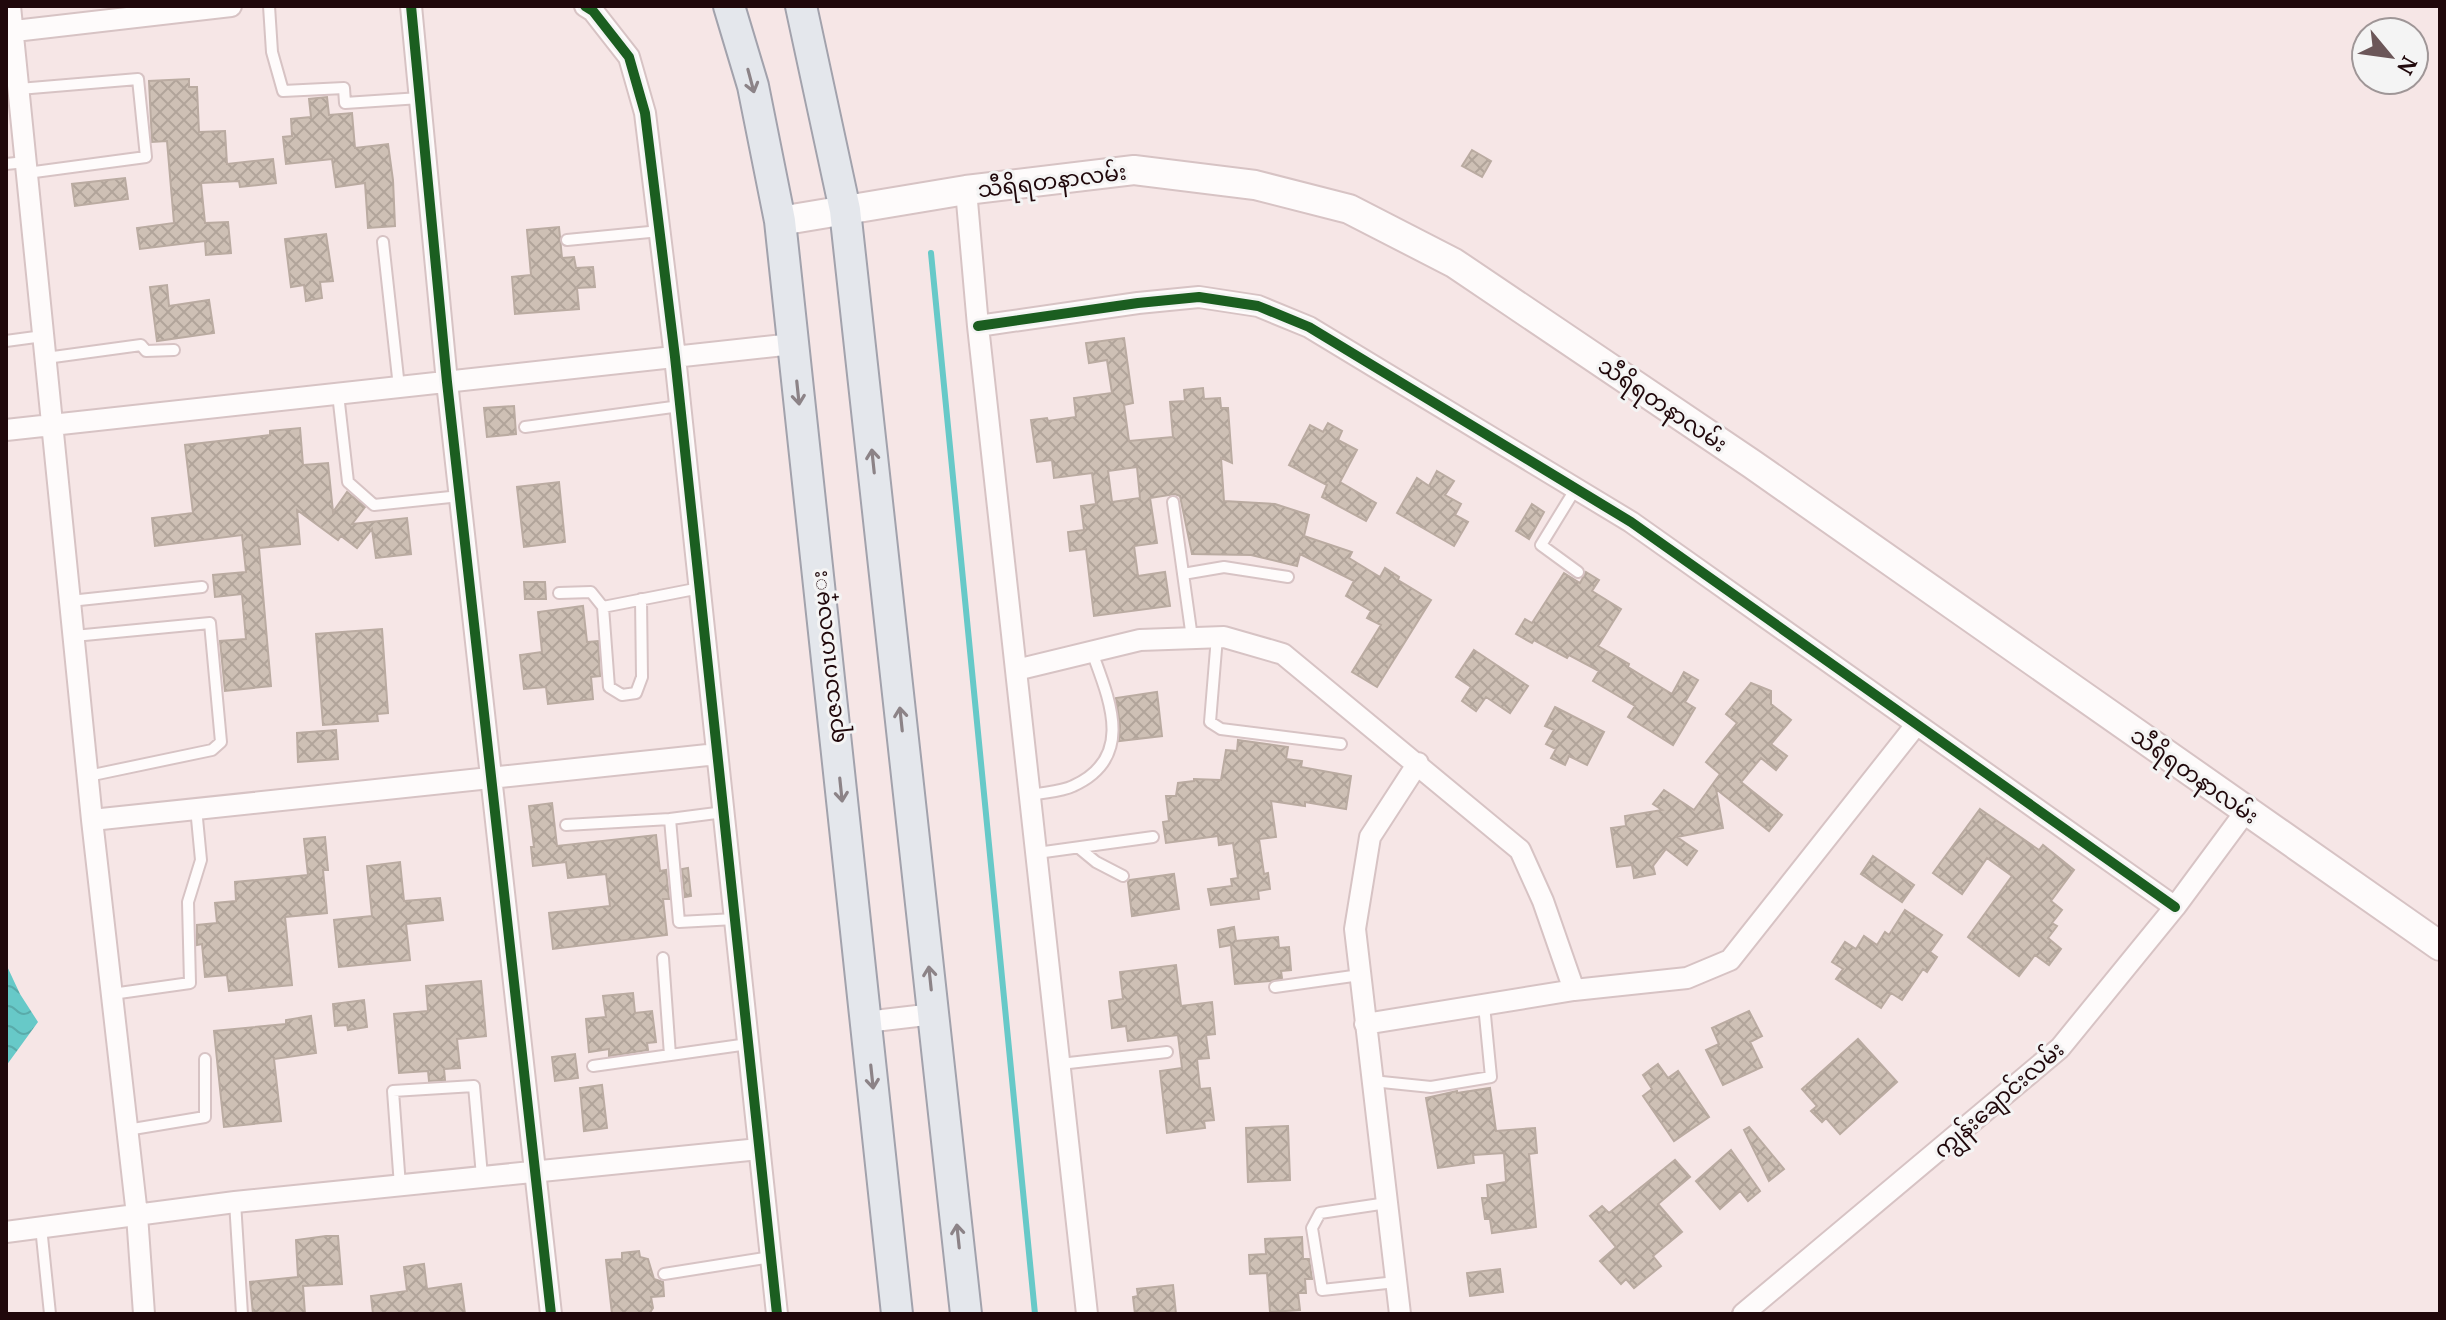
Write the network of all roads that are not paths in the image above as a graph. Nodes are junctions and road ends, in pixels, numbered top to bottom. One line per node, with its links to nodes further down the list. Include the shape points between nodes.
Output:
1 (10, 6): 8 (street)
2 (231, 6): 8 (street)
3 (269, 6): 10 (lane, via 272,52 283,91 344,88 345,103)
4 (411, 6): 10 (street)
5 (585, 6): 15 (street, via 629,57 645,113)
6 (729, 6): 14 (main road, ရာဇသဂၤဟလမ္း, one-way to 14, via 753,86)
7 (801, 6): 13 (main road)
8 (10, 32): 9 (street)
9 (15, 93): 11 (street); 11 (lane, via 138,79 146,157)
10 (420, 98): 25 (street)
11 (20, 166): 19 (street)
12 (966, 190): 13 (main road, သီရိရတနာလမ်း); 18 (street); 57 (main road, သီရိရတနာလမ်း, via 1134,170 1255,185 1349,209 1454,263 1752,464)
13 (845, 210): 14 (main road, သီရိရတနာလမ်း); 75 (main road, one-way to 13)
14 (780, 221): 21 (main road, ရာဇသဂၤဟလမ္း)
15 (660, 231): 16 (lane); 23 (street)
16 (567, 240)
17 (383, 242): 26 (lane)
18 (978, 326): 32 (street, via 1199,297 1258,306 1309,327); 48 (street)
19 (43, 336): 20 (lane); 24 (street)
20 (6, 341)
21 (793, 344): 23 (street); 76 (main road, ရာဇသဂၤဟလမ္း, one-way to 76)
22 (174, 350): 24 (lane, via 146,351 141,345)
23 (675, 357): 25 (street); 28 (street)
24 (46, 358): 29 (street)
25 (447, 382): 26 (street); 33 (street)
26 (399, 387): 27 (street)
27 (338, 394): 29 (street); 33 (lane, via 348,482 374,505)
28 (680, 406): 30 (lane); 39 (street)
29 (52, 425): 31 (street); 42 (street)
30 (525, 427)
31 (6, 430)
32 (1576, 488): 35 (lane, via 1541,545); 49 (street)
33 (460, 496): 54 (street)
34 (1173, 502): 36 (lane)
35 (1578, 572)
36 (1183, 574): 37 (lane, via 1224,567); 46 (lane)
37 (1288, 577)
38 (202, 587): 42 (lane)
39 (700, 588): 41 (lane); 51 (street)
40 (559, 593): 43 (lane, via 591,592)
41 (641, 599): 43 (lane); 43 (lane, via 642,677 636,693 622,695 609,687)
42 (70, 601): 44 (street)
43 (603, 607)
44 (74, 636): 53 (street); 53 (lane, via 210,623 221,742 212,750)
45 (1217, 637): 46 (street); 50 (lane, via 1210,722 1221,729); 52 (street, via 1283,654)
46 (1192, 638): 47 (street, via 1140,640)
47 (1092, 652): 48 (street); 55 (lane, via 1109,699 1113,744 1101,768 1082,781)
48 (1016, 670): 64 (street)
49 (1916, 725): 66 (street); 72 (street, via 1730,960 1687,978)
50 (1341, 744)
51 (717, 754): 54 (street); 58 (street)
52 (1418, 763): 70 (street, via 1370,837 1355,929); 72 (street, via 1520,850)
53 (88, 776): 60 (street)
54 (492, 778): 56 (street); 87 (street)
55 (1037, 794)
56 (196, 808): 60 (street); 73 (lane, via 201,860 188,902 190,983)
57 (2246, 811): 66 (street, ကျွန်းချောင်းလမ်း); 68 (main road, သီရိရတနာလမ်း)
58 (724, 812): 59 (lane); 67 (street)
59 (670, 819): 61 (lane); 67 (lane, via 679,922)
60 (92, 820): 73 (street)
61 (566, 825)
62 (1153, 837): 63 (lane)
63 (1079, 848): 64 (lane); 65 (lane)
64 (1037, 853): 82 (street)
65 (1123, 876)
66 (2175, 907): 107 (street, ကျွန်းချောင်းလမ်း, via 2060,1048)
67 (735, 919): 78 (street)
68 (2440, 946)
69 (663, 958): 80 (lane)
70 (1360, 975): 71 (lane); 77 (street)
71 (1275, 987)
72 (1574, 990): 74 (street)
73 (112, 994): 85 (street)
74 (1484, 1005): 77 (street); 84 (lane, via 1491,1077 1431,1087)
75 (934, 1014): 76 (street); 104 (main road, one-way to 75)
76 (866, 1022): 103 (main road, ရာဇသဂၤဟလမ္း, one-way to 103)
77 (1365, 1024): 84 (street)
78 (748, 1044): 80 (lane); 86 (street)
79 (1167, 1052): 82 (lane)
80 (670, 1055): 83 (lane)
81 (205, 1059): 85 (lane, via 205,1117)
82 (1060, 1064): 105 (street)
83 (593, 1066)
84 (1372, 1081): 91 (street)
85 (127, 1130): 92 (street)
86 (759, 1149): 87 (street); 95 (street)
87 (535, 1173): 88 (street); 101 (street)
88 (482, 1176): 89 (street); 89 (lane, via 474,1086 393,1091)
89 (400, 1187): 90 (street)
90 (235, 1202): 92 (street); 100 (lane)
91 (1387, 1203): 97 (street); 97 (lane, via 1320,1213 1312,1228 1322,1290)
92 (137, 1215): 93 (street); 99 (street)
93 (41, 1227): 94 (street); 98 (lane)
94 (6, 1232)
95 (771, 1257): 96 (lane); 102 (street)
96 (664, 1274)
97 (1396, 1282): 106 (street)
98 (50, 1314)
99 (144, 1314)
100 (242, 1314)
101 (551, 1314)
102 (777, 1314)
103 (897, 1314)
104 (966, 1314)
105 (1087, 1314)
106 (1400, 1314)
107 (1743, 1314)

